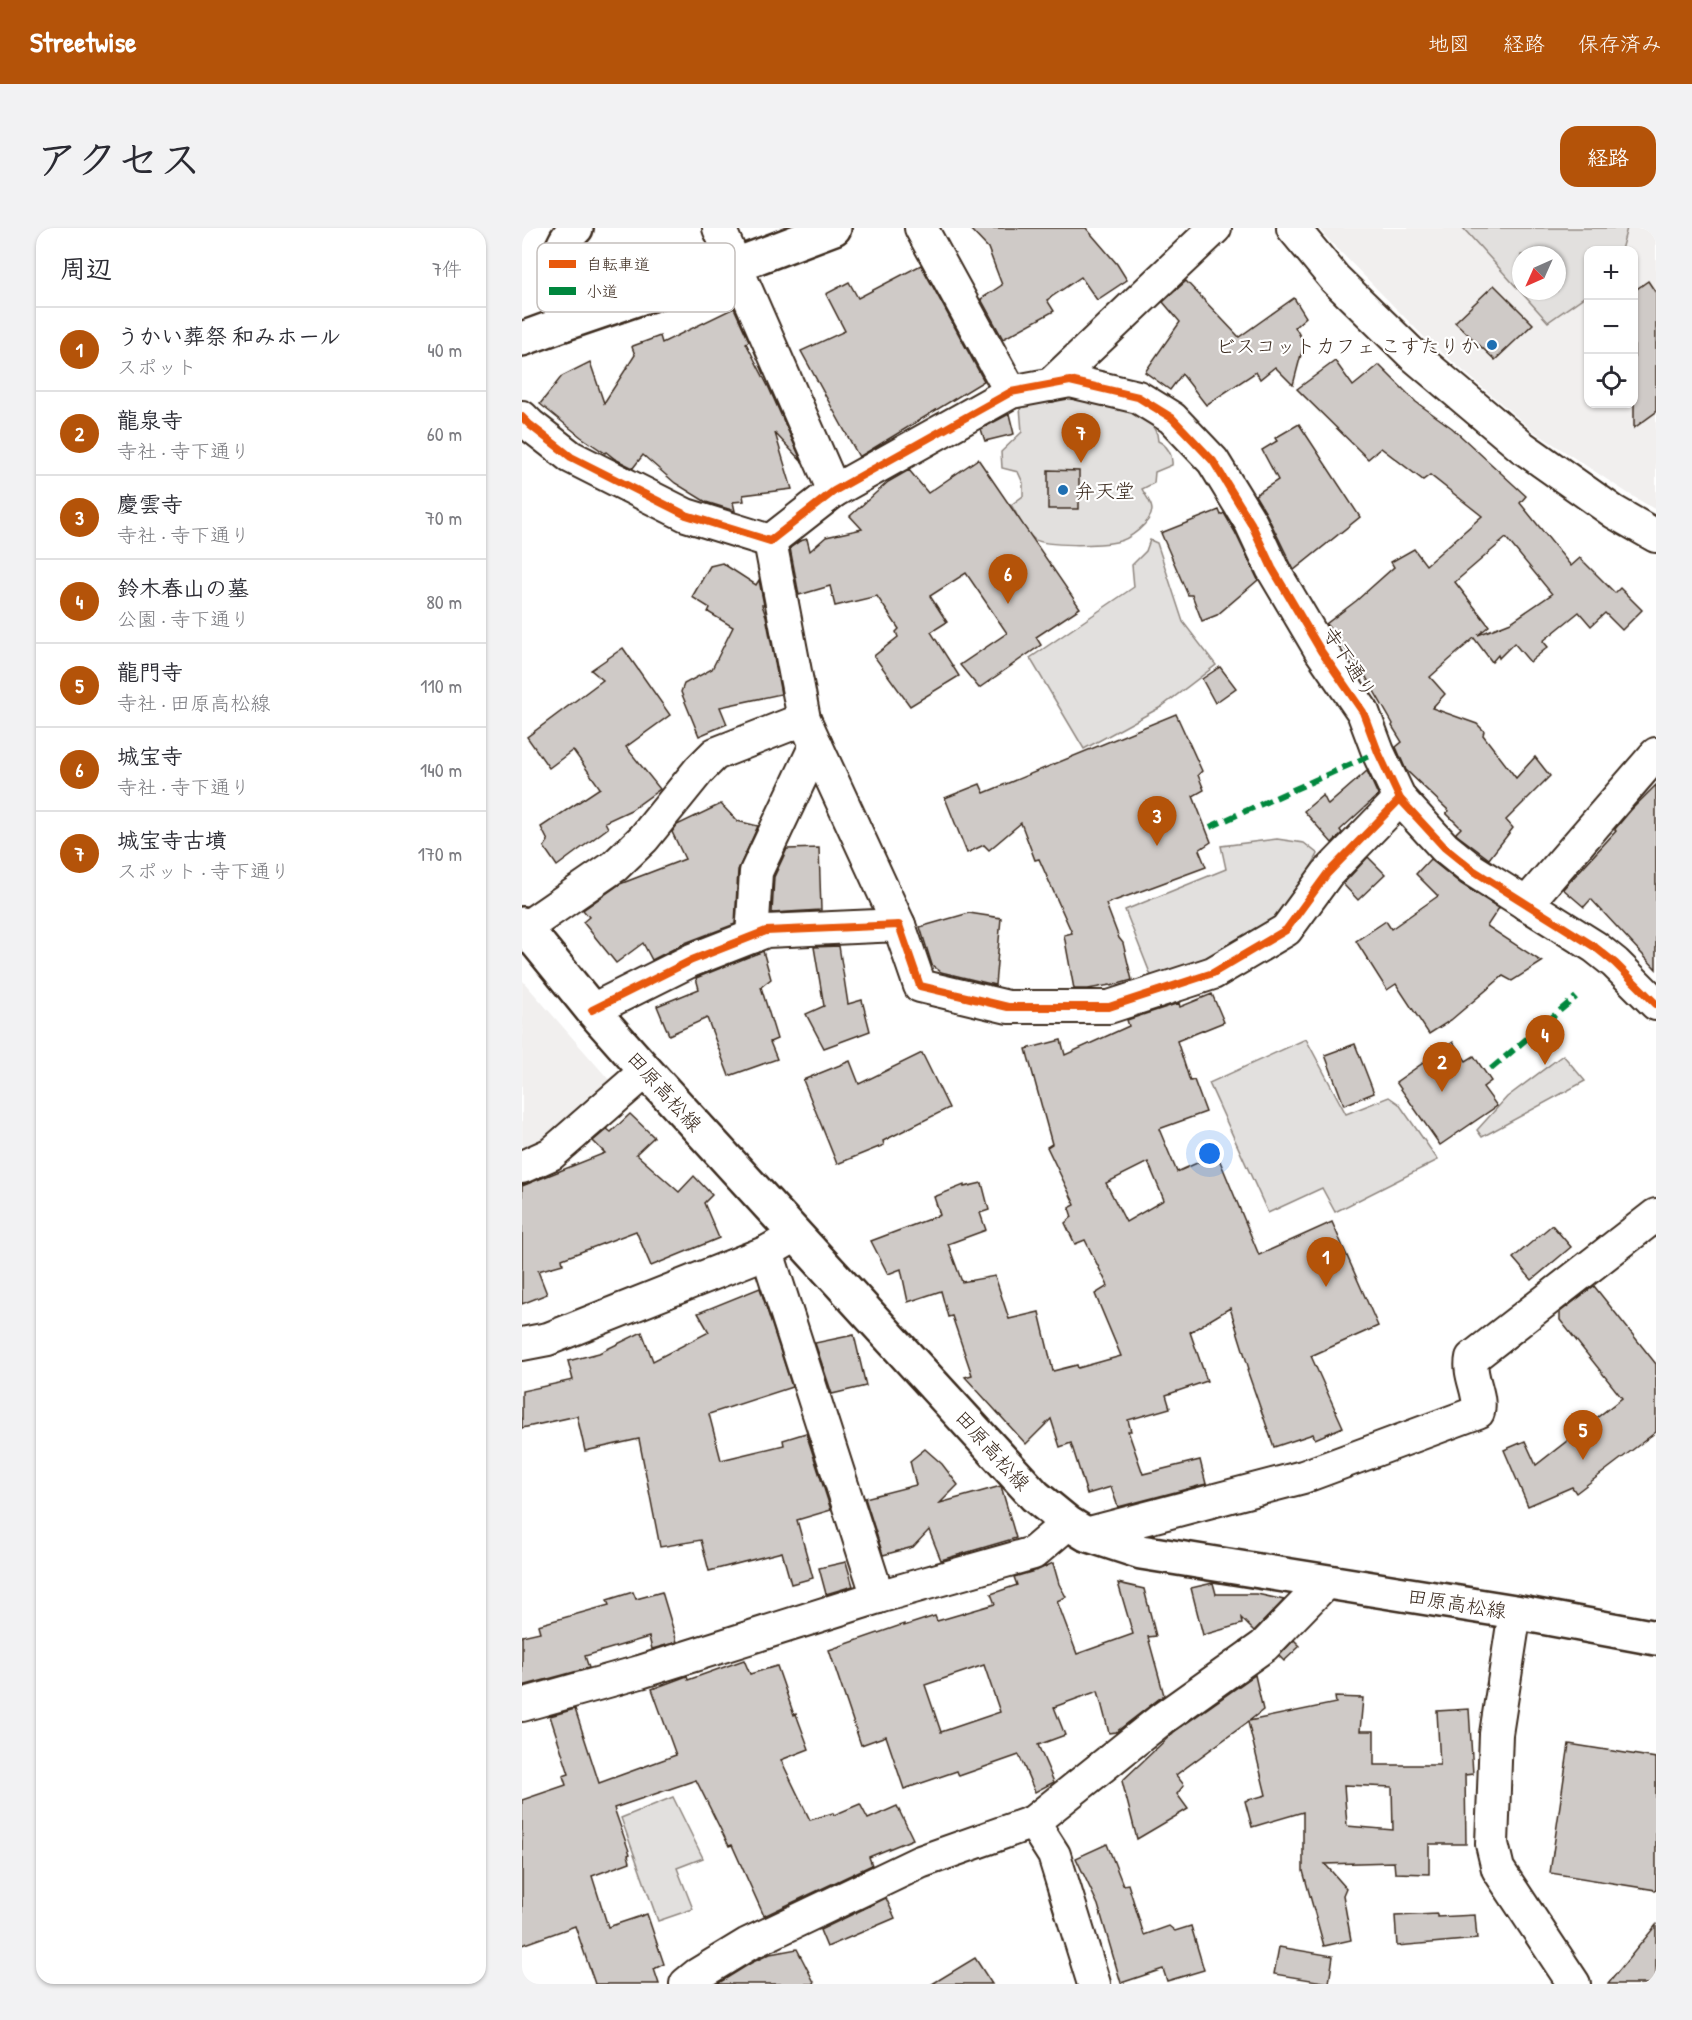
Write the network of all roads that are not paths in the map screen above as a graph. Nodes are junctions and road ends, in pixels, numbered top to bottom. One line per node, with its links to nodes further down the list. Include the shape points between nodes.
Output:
1 (576, 228): 7 (main road)
2 (719, 228): 8 (street)
3 (834, 228): 9 (main road)
4 (921, 228): 15 (street)
5 (1215, 228): 14 (street)
6 (1293, 228): 18 (street, via 1335,279 1413,355 1522,447 1614,512)
7 (564, 243)
8 (726, 243)
9 (736, 265): 17 (street)
10 (562, 312): 12 (main road)
11 (598, 312): 12 (main road)
12 (563, 324): 13 (main road)
13 (522, 339)
14 (1050, 385): 15 (street, 寺下通り); 22 (street, 寺下通り, via 1070,381 1138,397 1172,418 1213,461 1321,651 1363,712)
15 (1011, 393): 17 (street, 寺下通り)
16 (522, 417): 19 (street, via 571,457 686,515)
17 (834, 491): 19 (street, 寺下通り)
18 (1656, 536)
19 (770, 541): 20 (street)
20 (810, 732): 24 (street); 25 (street, via 715,754 615,866); 26 (street, via 756,872)
21 (1656, 754): 23 (street)
22 (1400, 799): 23 (street, 寺下通り, via 1445,848); 24 (street, via 1327,874 1286,930 1212,973 1109,1007 1008,1007 920,986)
23 (1526, 904): 27 (street, 寺下通り, via 1595,947)
24 (899, 925): 26 (street, via 766,931)
25 (523, 928): 28 (main road, 田原高松線)
26 (752, 937): 28 (street, via 692,960)
27 (1656, 1004)
28 (592, 1010): 29 (main road, 田原高松線)
29 (646, 1071): 30 (street, via 551,1154); 32 (main road, 田原高松線)
30 (522, 1167)
31 (1656, 1215): 35 (street, via 1472,1358 1478,1413 1303,1477)
32 (796, 1235): 33 (street); 35 (main road, 田原高松線, via 1035,1496)
33 (767, 1252): 34 (street, via 548,1339); 37 (street)
34 (522, 1344)
35 (1077, 1529): 36 (main road, 田原高松線, via 1141,1552); 37 (street, via 1033,1553)
36 (1326, 1582): 38 (main road, 田原高松線); 41 (street, via 1264,1646 1163,1718)
37 (878, 1597): 40 (street)
38 (1515, 1612): 39 (main road, 田原高松線); 44 (street, via 1496,1734 1494,1860)
39 (1656, 1638)
40 (522, 1705)
41 (1033, 1822): 42 (street, via 920,1862 748,1944); 43 (street, via 1054,1855)
42 (694, 1981)
43 (1094, 1984)
44 (1574, 1984)

